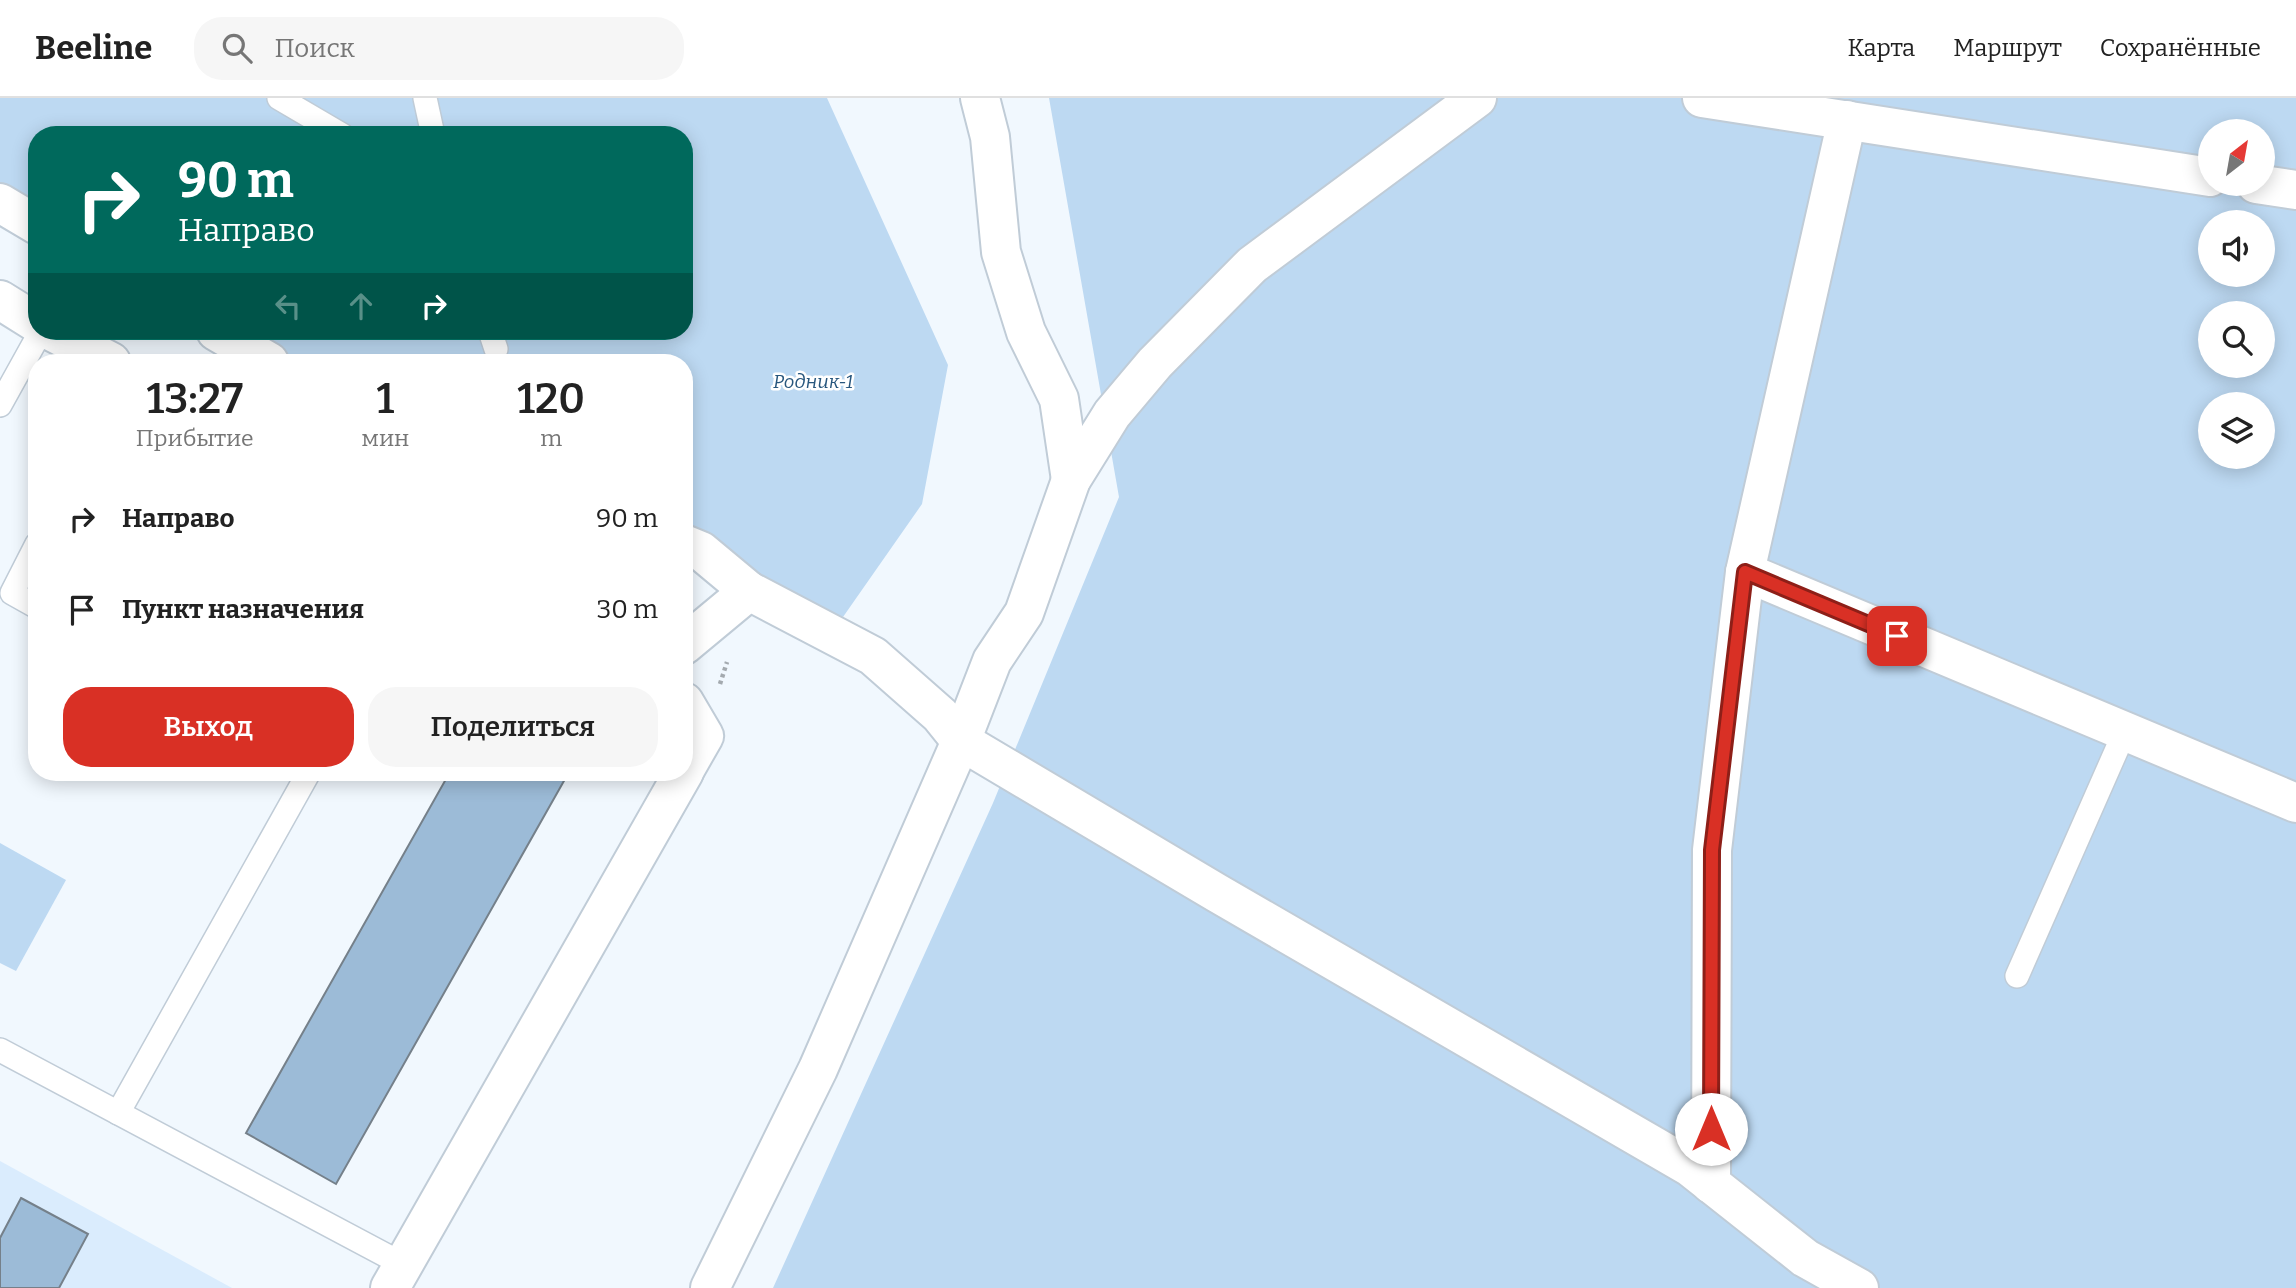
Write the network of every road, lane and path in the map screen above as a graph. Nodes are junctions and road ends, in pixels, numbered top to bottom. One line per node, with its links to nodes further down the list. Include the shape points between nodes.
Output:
1 (279, 98): 7 (lane)
2 (425, 98): 8 (lane)
3 (980, 98): 22 (street, via 990,137 1001,252 1026,332 1059,399)
4 (1477, 98): 22 (street, via 1252,265 1112,414)
5 (1702, 98): 6 (street)
6 (1847, 120): 9 (street); 25 (street)
7 (327, 126)
8 (431, 126)
9 (2198, 175)
10 (2275, 187): 11 (street)
11 (2296, 190)
12 (0, 203): 13 (street)
13 (28, 220)
14 (0, 300): 15 (street)
15 (28, 317)
16 (68, 340): 19 (street)
17 (231, 340): 20 (street)
18 (28, 354): 21 (lane)
19 (96, 354)
20 (255, 354)
21 (0, 405)
22 (1071, 480): 31 (street, via 1024,613 992,661)
23 (693, 548): 26 (street)
24 (28, 562): 27 (lane, via 12,593)
25 (1745, 572): 30 (street); 39 (street, via 1712,850)
26 (749, 591): 28 (street); 31 (street, via 873,656 940,715)
27 (28, 602)
28 (693, 638)
29 (693, 717): 32 (street, via 704,736)
30 (2125, 731): 35 (street); 36 (lane)
31 (961, 741): 39 (street, via 1690,1167); 41 (street, via 818,1069)
32 (693, 756)
33 (304, 781): 38 (lane)
34 (679, 781): 40 (street)
35 (2296, 803)
36 (2017, 976)
37 (0, 1050): 38 (lane)
38 (118, 1113): 40 (lane)
39 (1711, 1184): 42 (street, via 1805,1258)
40 (397, 1276)
41 (710, 1288)
42 (1859, 1288)

